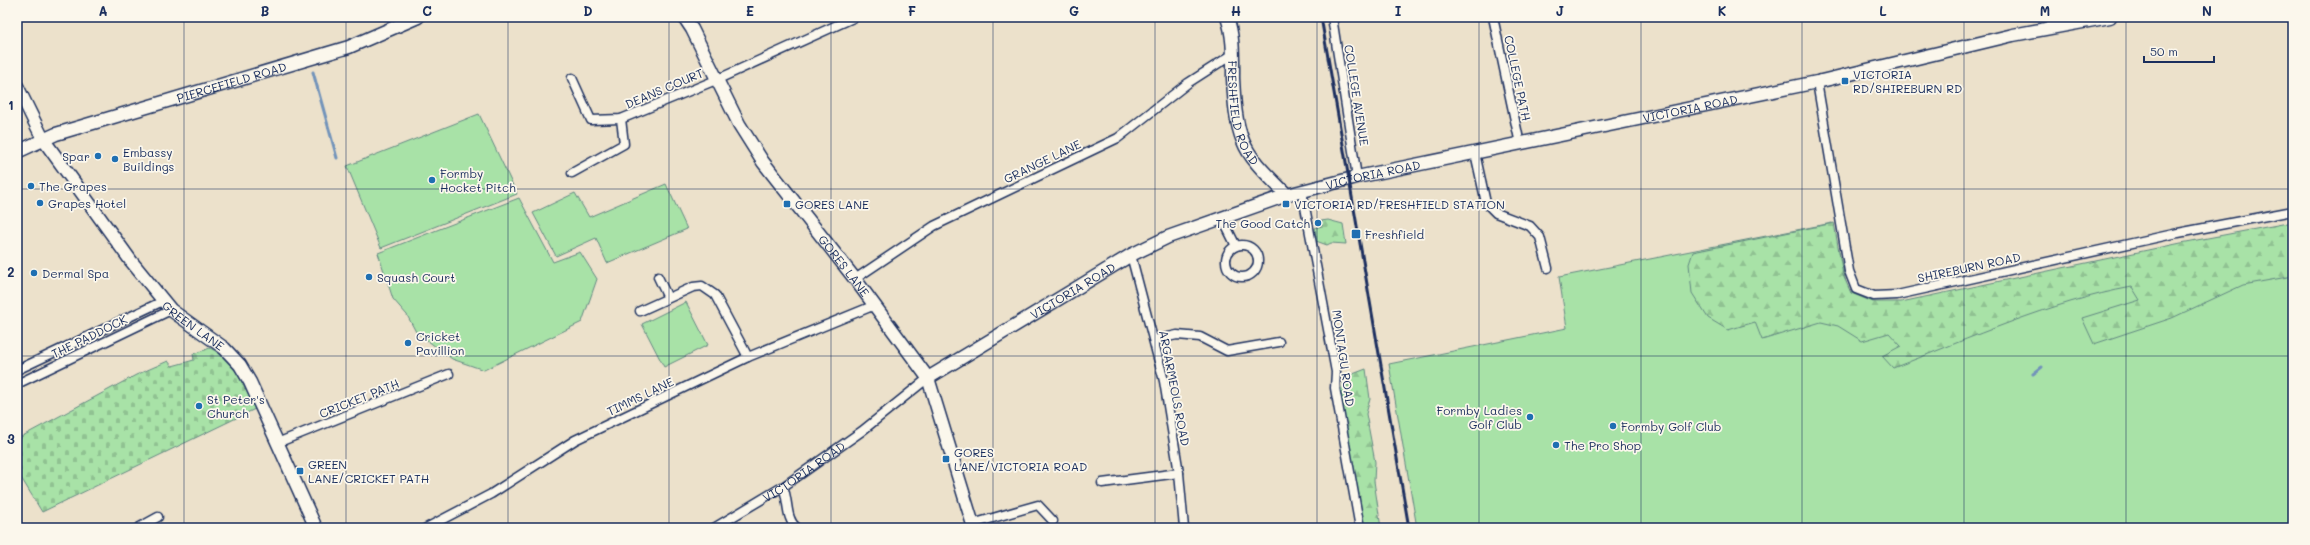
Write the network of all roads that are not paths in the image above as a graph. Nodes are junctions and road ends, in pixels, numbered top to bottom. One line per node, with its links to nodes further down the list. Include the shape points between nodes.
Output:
1 (418, 17): 14 (street, PIERCEFIELD ROAD, via 349,47)
2 (684, 17): 10 (street, GORES LANE)
3 (855, 17): 10 (street, DEANS COURT)
4 (1228, 17): 8 (street, FRESHFIELD ROAD)
5 (1332, 17): 19 (street, COLLEGE AVENUE)
6 (1493, 17): 15 (street, COLLEGE PATH)
7 (2110, 17): 11 (street, VICTORIA ROAD, via 2013,35)
8 (1233, 54): 21 (street, FRESHFIELD ROAD, via 1233,84 1243,142 1260,166); 28 (street, GRANGE LANE, via 1188,83 1118,138 934,226)
9 (572, 78): 13 (street, DEANS COURT, via 591,120)
10 (716, 80): 13 (street, DEANS COURT); 28 (street, GORES LANE, via 763,162)
11 (1817, 82): 15 (street, VICTORIA ROAD); 22 (street, SHIREBURN ROAD, via 1849,271 1856,289 1874,296 1897,295 2178,233)
12 (17, 86): 14 (street, GREEN LANE)
13 (621, 119): 18 (street, DEANS COURT, via 624,144)
14 (42, 139): 16 (street, PIERCEFIELD ROAD); 30 (street, GREEN LANE)
15 (1520, 144): 17 (street, VICTORIA ROAD)
16 (17, 152)
17 (1475, 153): 19 (street, VICTORIA ROAD); 26 (street, via 1486,203 1496,213 1530,226 1540,237)
18 (572, 173)
19 (1357, 177): 20 (street, VICTORIA ROAD)
20 (1302, 191): 21 (street, VICTORIA ROAD); 53 (street, MONTAGU ROAD, via 1336,372 1335,388)
21 (1287, 195): 23 (street, VICTORIA ROAD)
22 (2293, 211)
23 (1222, 218): 24 (street); 25 (street, VICTORIA ROAD, via 1168,237)
24 (1236, 246): 24 (street, via 1252,247 1258,256 1257,267 1250,275 1235,275 1228,268 1226,257)
25 (1131, 255): 33 (street, ARGARMEOLS ROAD); 38 (street, VICTORIA ROAD)
26 (1548, 268)
27 (658, 277): 29 (street)
28 (855, 279): 31 (street, GORES LANE)
29 (668, 298): 32 (street); 35 (street, via 693,287 702,286 709,289 715,295)
30 (167, 305): 36 (street, THE PADDOCK); 39 (street, THE PADDOCK); 40 (street, GREEN LANE, via 224,348 240,365)
31 (874, 305): 35 (street, TIMMS LANE); 38 (street, GORES LANE)
32 (640, 311)
33 (1154, 340): 34 (street, via 1177,335 1200,337 1227,352); 41 (street, ARGARMEOLS ROAD, via 1164,381)
34 (1279, 342)
35 (748, 357): 49 (street, TIMMS LANE, via 575,440 491,494)
36 (17, 370)
37 (449, 374): 40 (street, CRICKET PATH)
38 (928, 378): 43 (street, VICTORIA ROAD, via 862,431); 46 (street, GORES LANE)
39 (17, 384)
40 (277, 444): 48 (street, GREEN LANE)
41 (1179, 473): 42 (street); 52 (street, ARGARMEOLS ROAD)
42 (1102, 483)
43 (784, 487): 50 (street, VICTORIA ROAD); 51 (street, via 790,518)
44 (158, 517): 47 (street)
45 (1053, 521): 46 (street, via 1038,505)
46 (973, 526)
47 (138, 528)
48 (316, 528)
49 (426, 528)
50 (714, 528)
51 (797, 528)
52 (1184, 528)
53 (1360, 528)

